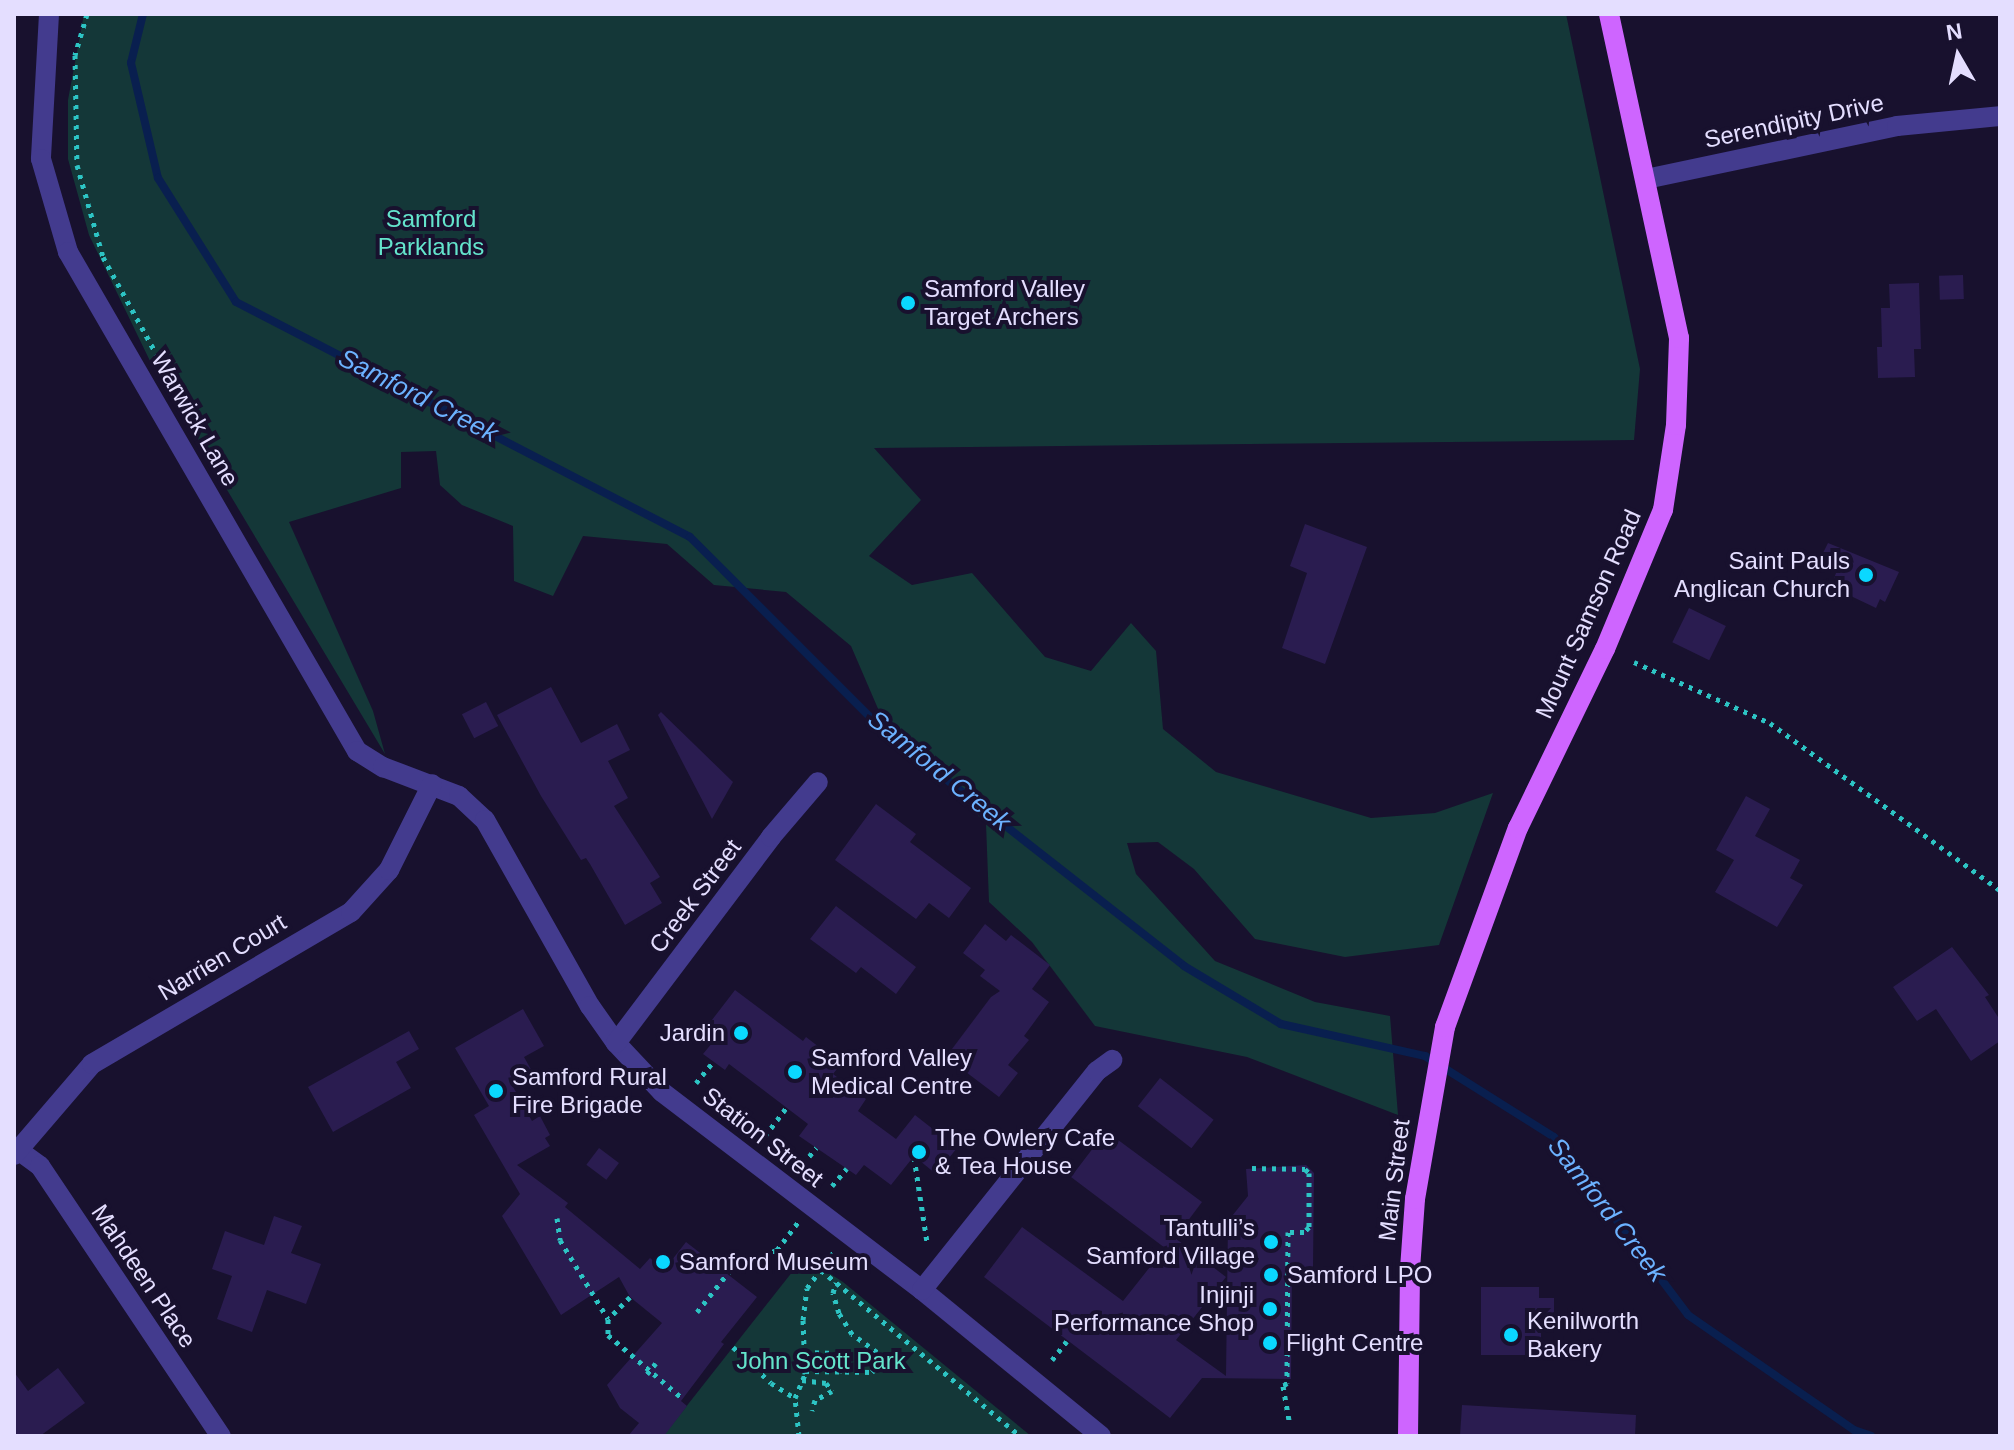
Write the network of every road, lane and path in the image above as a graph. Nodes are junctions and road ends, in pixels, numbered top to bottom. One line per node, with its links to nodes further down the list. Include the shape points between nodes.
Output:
1 (49, 14): 9 (street, Warwick Lane, via 41,159 68,252 357,751 383,767)
2 (87, 14): 6 (path, via 75,55 77,165 103,257)
3 (1609, 14): 5 (main road, Mount Samson Road)
4 (2000, 116): 5 (street, Serendipity Drive, via 1897,126)
5 (1646, 179): 11 (main road, Mount Samson Road, via 1679,338 1676,425 1663,510 1605,649 1518,828)
6 (170, 377)
7 (1634, 662): 10 (path, via 1770,723)
8 (818, 782): 12 (street, Creek Street)
9 (432, 784): 12 (street, Station Street, via 459,796 485,820); 19 (street, Narrien Court, via 389,870 351,912 92,1064)
10 (2000, 890)
11 (1477, 937): 52 (main road, Main Street, via 1445,1027 1427,1120 1410,1269)
12 (616, 1043): 25 (street, Station Street, via 662,1092)
13 (1112, 1060): 31 (street, via 1097,1071)
14 (713, 1062): 15 (path)
15 (696, 1083)
16 (786, 1108): 17 (path)
17 (765, 1136)
18 (816, 1148): 21 (path)
19 (16, 1153): 48 (street, Mahdeen Place, via 40,1166)
20 (914, 1157): 28 (path)
21 (803, 1164)
22 (847, 1168): 24 (path)
23 (1252, 1168): 47 (path, via 1309,1173 1309,1227 1288,1232 1283,1386)
24 (832, 1186)
25 (810, 1207): 27 (street, Station Street); 33 (path, via 777,1250 735,1264)
26 (557, 1218): 34 (path, via 560,1240)
27 (846, 1234): 29 (path); 31 (street, Station Street)
28 (927, 1242)
29 (821, 1270): 30 (path); 37 (path, via 807,1288)
30 (836, 1282): 42 (path, via 833,1293 839,1313 852,1334 877,1352 879,1364 872,1372); 50 (path)
31 (922, 1290): 51 (street, Station Street)
32 (630, 1297): 34 (path)
33 (697, 1312)
34 (608, 1319): 41 (path, via 608,1335)
35 (1067, 1341): 38 (path)
36 (733, 1347): 45 (path)
37 (805, 1352): 40 (path); 42 (path, via 843,1353)
38 (1052, 1360)
39 (656, 1363): 41 (path)
40 (805, 1371): 42 (path); 43 (path)
41 (648, 1372): 44 (path)
42 (842, 1373)
43 (802, 1380): 45 (path); 46 (path, via 826,1383 832,1391 815,1400)
44 (682, 1398)
45 (795, 1398): 49 (path)
46 (812, 1411)
47 (1289, 1421)
48 (221, 1436)
49 (799, 1436)
50 (1020, 1436)
51 (1101, 1436)
52 (1408, 1436)

